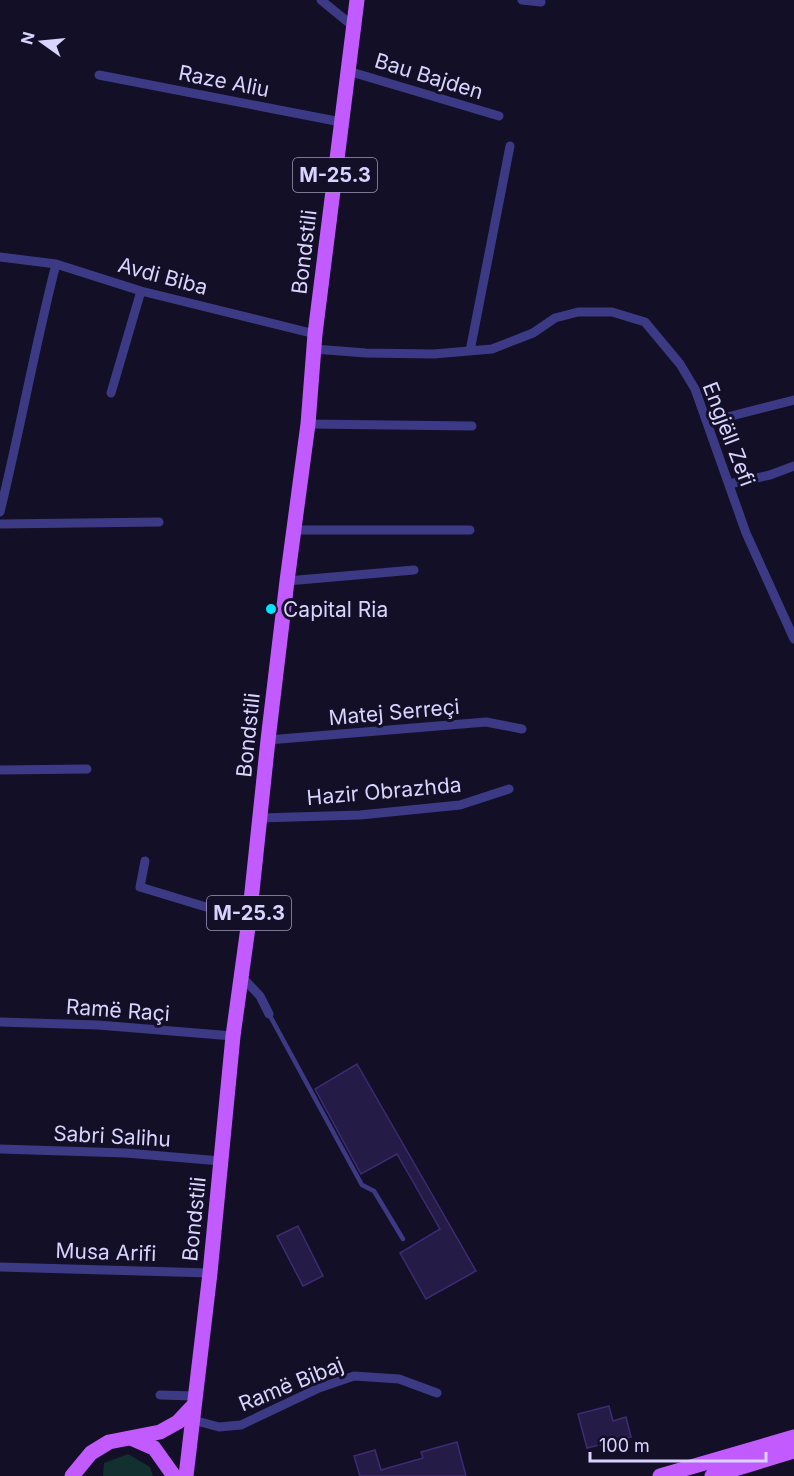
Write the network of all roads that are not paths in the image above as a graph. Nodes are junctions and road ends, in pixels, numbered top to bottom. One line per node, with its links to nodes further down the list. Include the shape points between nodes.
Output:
1 (321, 0): 5 (street)
2 (357, 0): 5 (main road, Bondstili / M-25.3)
3 (522, 0): 4 (street)
4 (541, 2)
5 (354, 27): 6 (main road, Bondstili / M-25.3)
6 (348, 71): 8 (street, Bau Bajden); 9 (main road, Bondstili / M-25.3)
7 (99, 75): 9 (street, Raze Aliu)
8 (499, 116)
9 (341, 122): 14 (main road, Bondstili / M-25.3)
10 (510, 146): 15 (street)
11 (0, 257): 12 (street, Avdi Biba)
12 (56, 264): 13 (street, Avdi Biba); 23 (street)
13 (141, 291): 14 (street, Avdi Biba); 16 (street)
14 (314, 341): 15 (street, Engjëll Zefi, via 366,353); 19 (main road, Bondstili / M-25.3)
15 (470, 351): 18 (street, Engjëll Zefi, via 492,349 533,333 555,318 578,312 623,315 645,322 659,337 695,389)
16 (111, 393)
17 (794, 400): 18 (street)
18 (708, 422): 22 (street, Engjëll Zefi)
19 (308, 424): 20 (street); 26 (main road, Bondstili / M-25.3)
20 (472, 426)
21 (794, 466): 22 (street)
22 (729, 484): 30 (street, Engjëll Zefi, via 746,533)
23 (0, 512)
24 (159, 522): 25 (street)
25 (0, 524)
26 (294, 530): 27 (street); 29 (main road, Bondstili / M-25.3)
27 (470, 530)
28 (414, 570): 29 (street)
29 (287, 580): 32 (main road, Bondstili / M-25.3)
30 (794, 639)
31 (522, 729): 32 (street, Matej Serreçi, via 486,722)
32 (268, 740): 36 (main road, Bondstili / M-25.3)
33 (87, 769): 34 (street)
34 (0, 770)
35 (509, 789): 36 (street, Hazir Obrazhda, via 460,805)
36 (260, 819): 38 (main road, Bondstili / M-25.3)
37 (145, 861): 38 (street, via 140,887)
38 (249, 920): 39 (main road, Bondstili / M-25.3)
39 (241, 976): 40 (street, via 260,996); 42 (main road, Bondstili / M-25.3)
40 (269, 1014): 45 (lane, via 362,1185 374,1191)
41 (0, 1022): 42 (street, Ramë Raçi)
42 (234, 1036): 44 (main road, Bondstili / M-25.3)
43 (0, 1149): 44 (street, Sabri Salihu)
44 (221, 1161): 47 (main road, Bondstili / M-25.3)
45 (403, 1239)
46 (0, 1267): 47 (street, Musa Arifi)
47 (210, 1273): 50 (main road, Bondstili / M-25.3)
48 (437, 1393): 50 (street, Ramë Bibaj, via 399,1379 354,1376 241,1425 219,1427)
49 (160, 1395): 50 (street)
50 (194, 1407): 52 (main road, via 160,1432); 56 (main road, Bondstili / M-25.3)
51 (794, 1437): 57 (main road)
52 (131, 1438): 54 (main road, via 109,1442 91,1454); 55 (main road, via 154,1448)
53 (794, 1451): 58 (main road)
54 (72, 1476)
55 (174, 1476)
56 (186, 1476)
57 (660, 1476)
58 (712, 1476)

